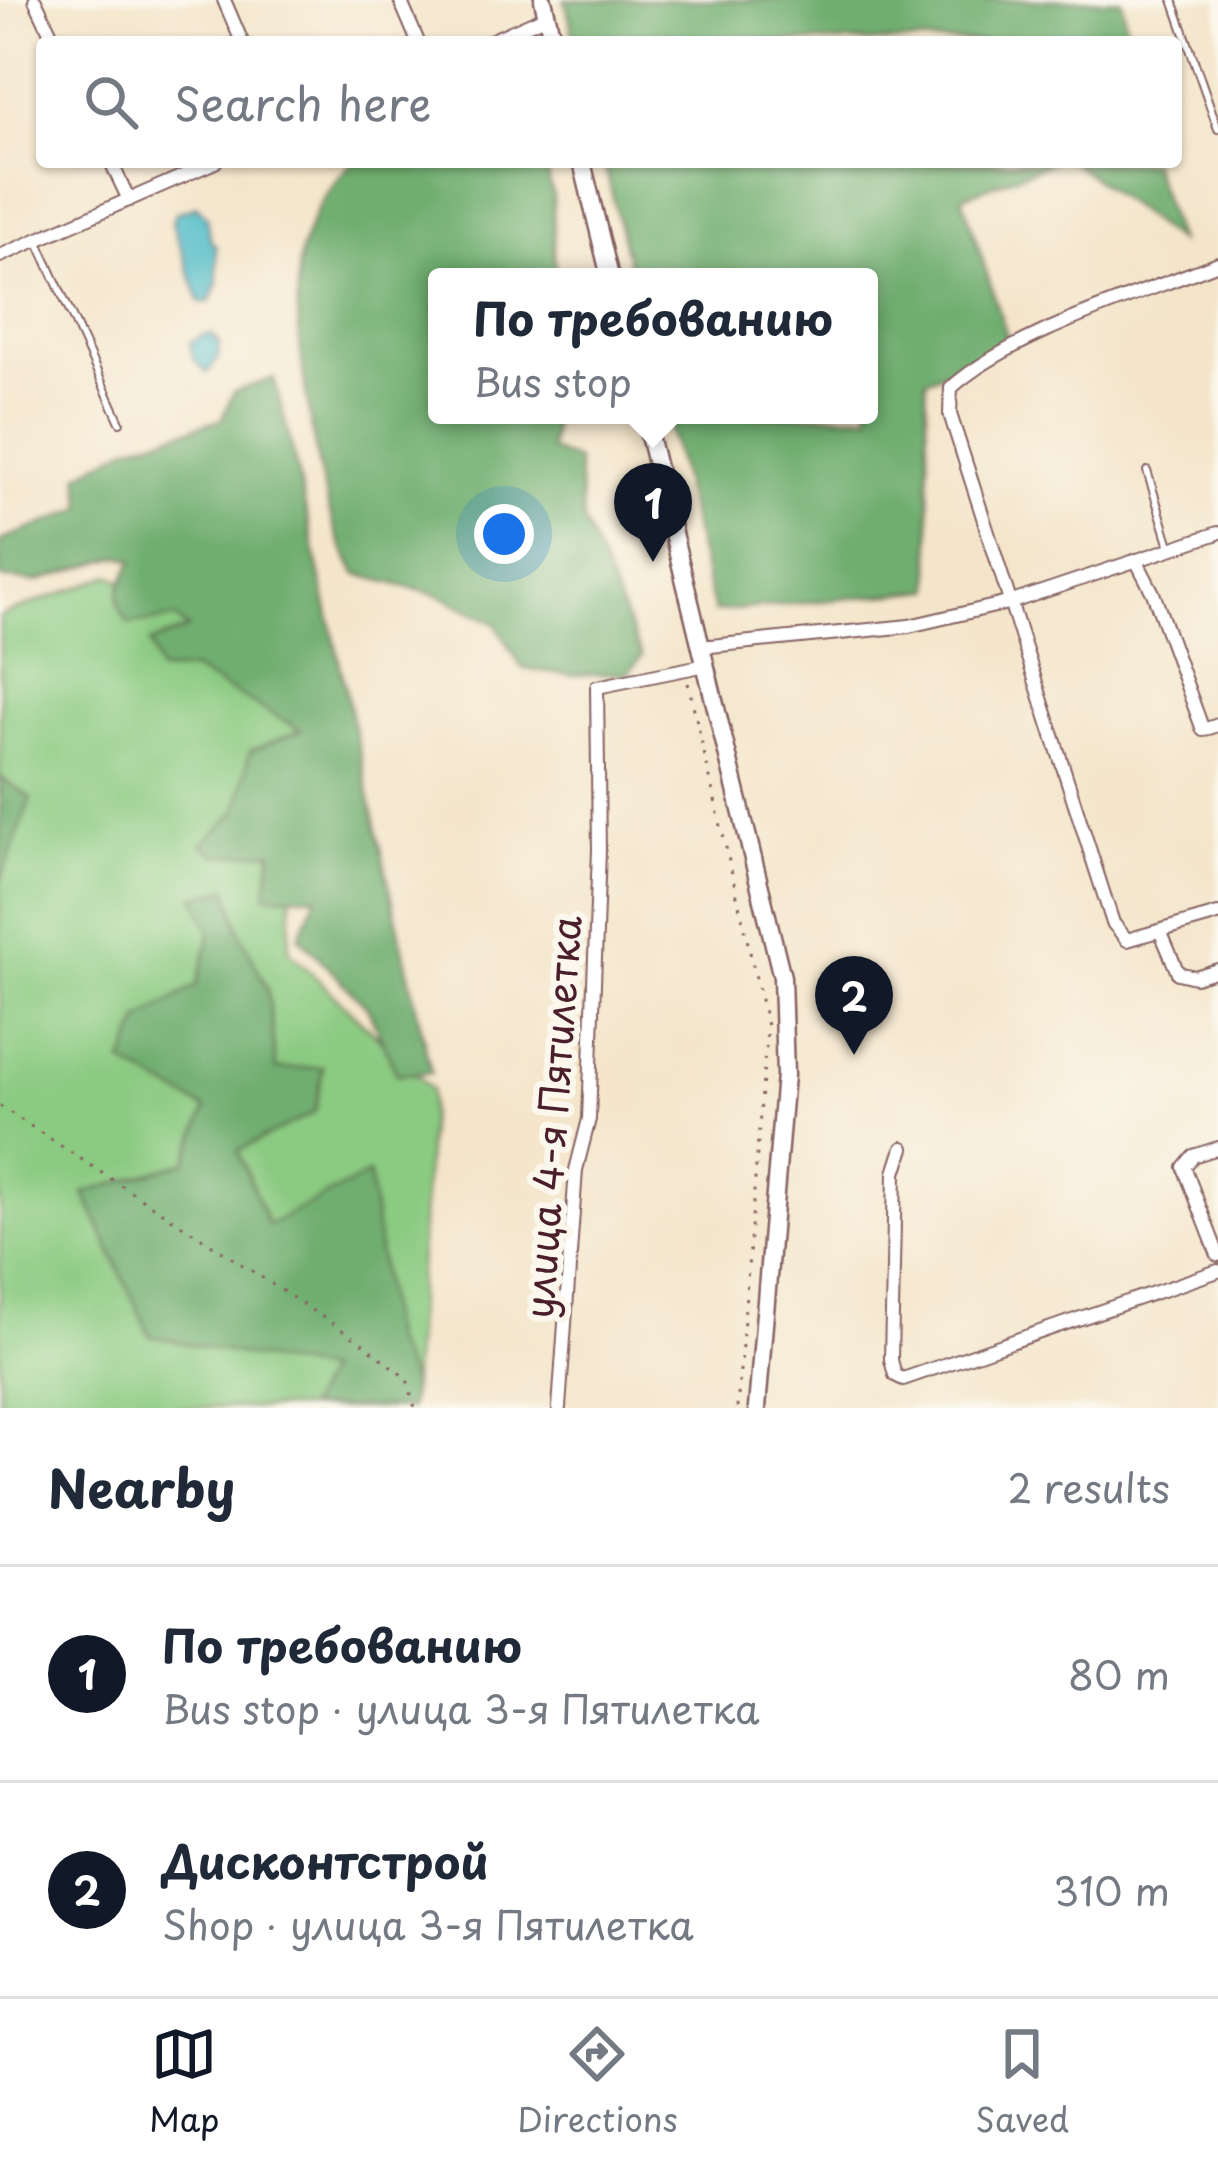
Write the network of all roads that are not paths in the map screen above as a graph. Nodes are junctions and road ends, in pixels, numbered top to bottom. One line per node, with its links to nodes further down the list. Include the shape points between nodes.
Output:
1 (35, 0): 6 (street)
2 (224, 0): 7 (street)
3 (400, 0): 8 (street)
4 (1173, 0): 10 (lane)
5 (545, 8): 9 (street)
6 (52, 36)
7 (239, 36)
8 (415, 36)
9 (498, 36)
10 (1218, 129)
11 (114, 168): 14 (street)
12 (200, 168): 14 (street)
13 (583, 168): 18 (main road)
14 (128, 200): 15 (street)
15 (37, 240): 16 (street); 19 (lane)
16 (0, 256)
17 (1218, 263): 25 (street, via 1030,339 975,366 951,388 950,414)
18 (608, 268)
19 (120, 422)
20 (646, 424): 26 (main road)
21 (1147, 471): 23 (lane)
22 (1218, 533): 23 (street)
23 (1171, 549): 24 (street)
24 (1136, 560): 25 (street); 27 (street, via 1203,730)
25 (1012, 602): 26 (street); 29 (street, via 1113,923 1127,940)
26 (703, 656): 35 (street, улица 4-я Пятилетка, via 685,669 597,687 589,1119 576,1170); 36 (main road, via 782,977 784,1075)
27 (1218, 725)
28 (1218, 914): 29 (street)
29 (1161, 933): 30 (street, via 1178,973)
30 (1218, 970)
31 (903, 1148): 34 (street, via 895,1172 895,1375)
32 (1218, 1148): 33 (street, via 1184,1167)
33 (1218, 1255)
34 (1218, 1271)
35 (560, 1408)
36 (757, 1408)

